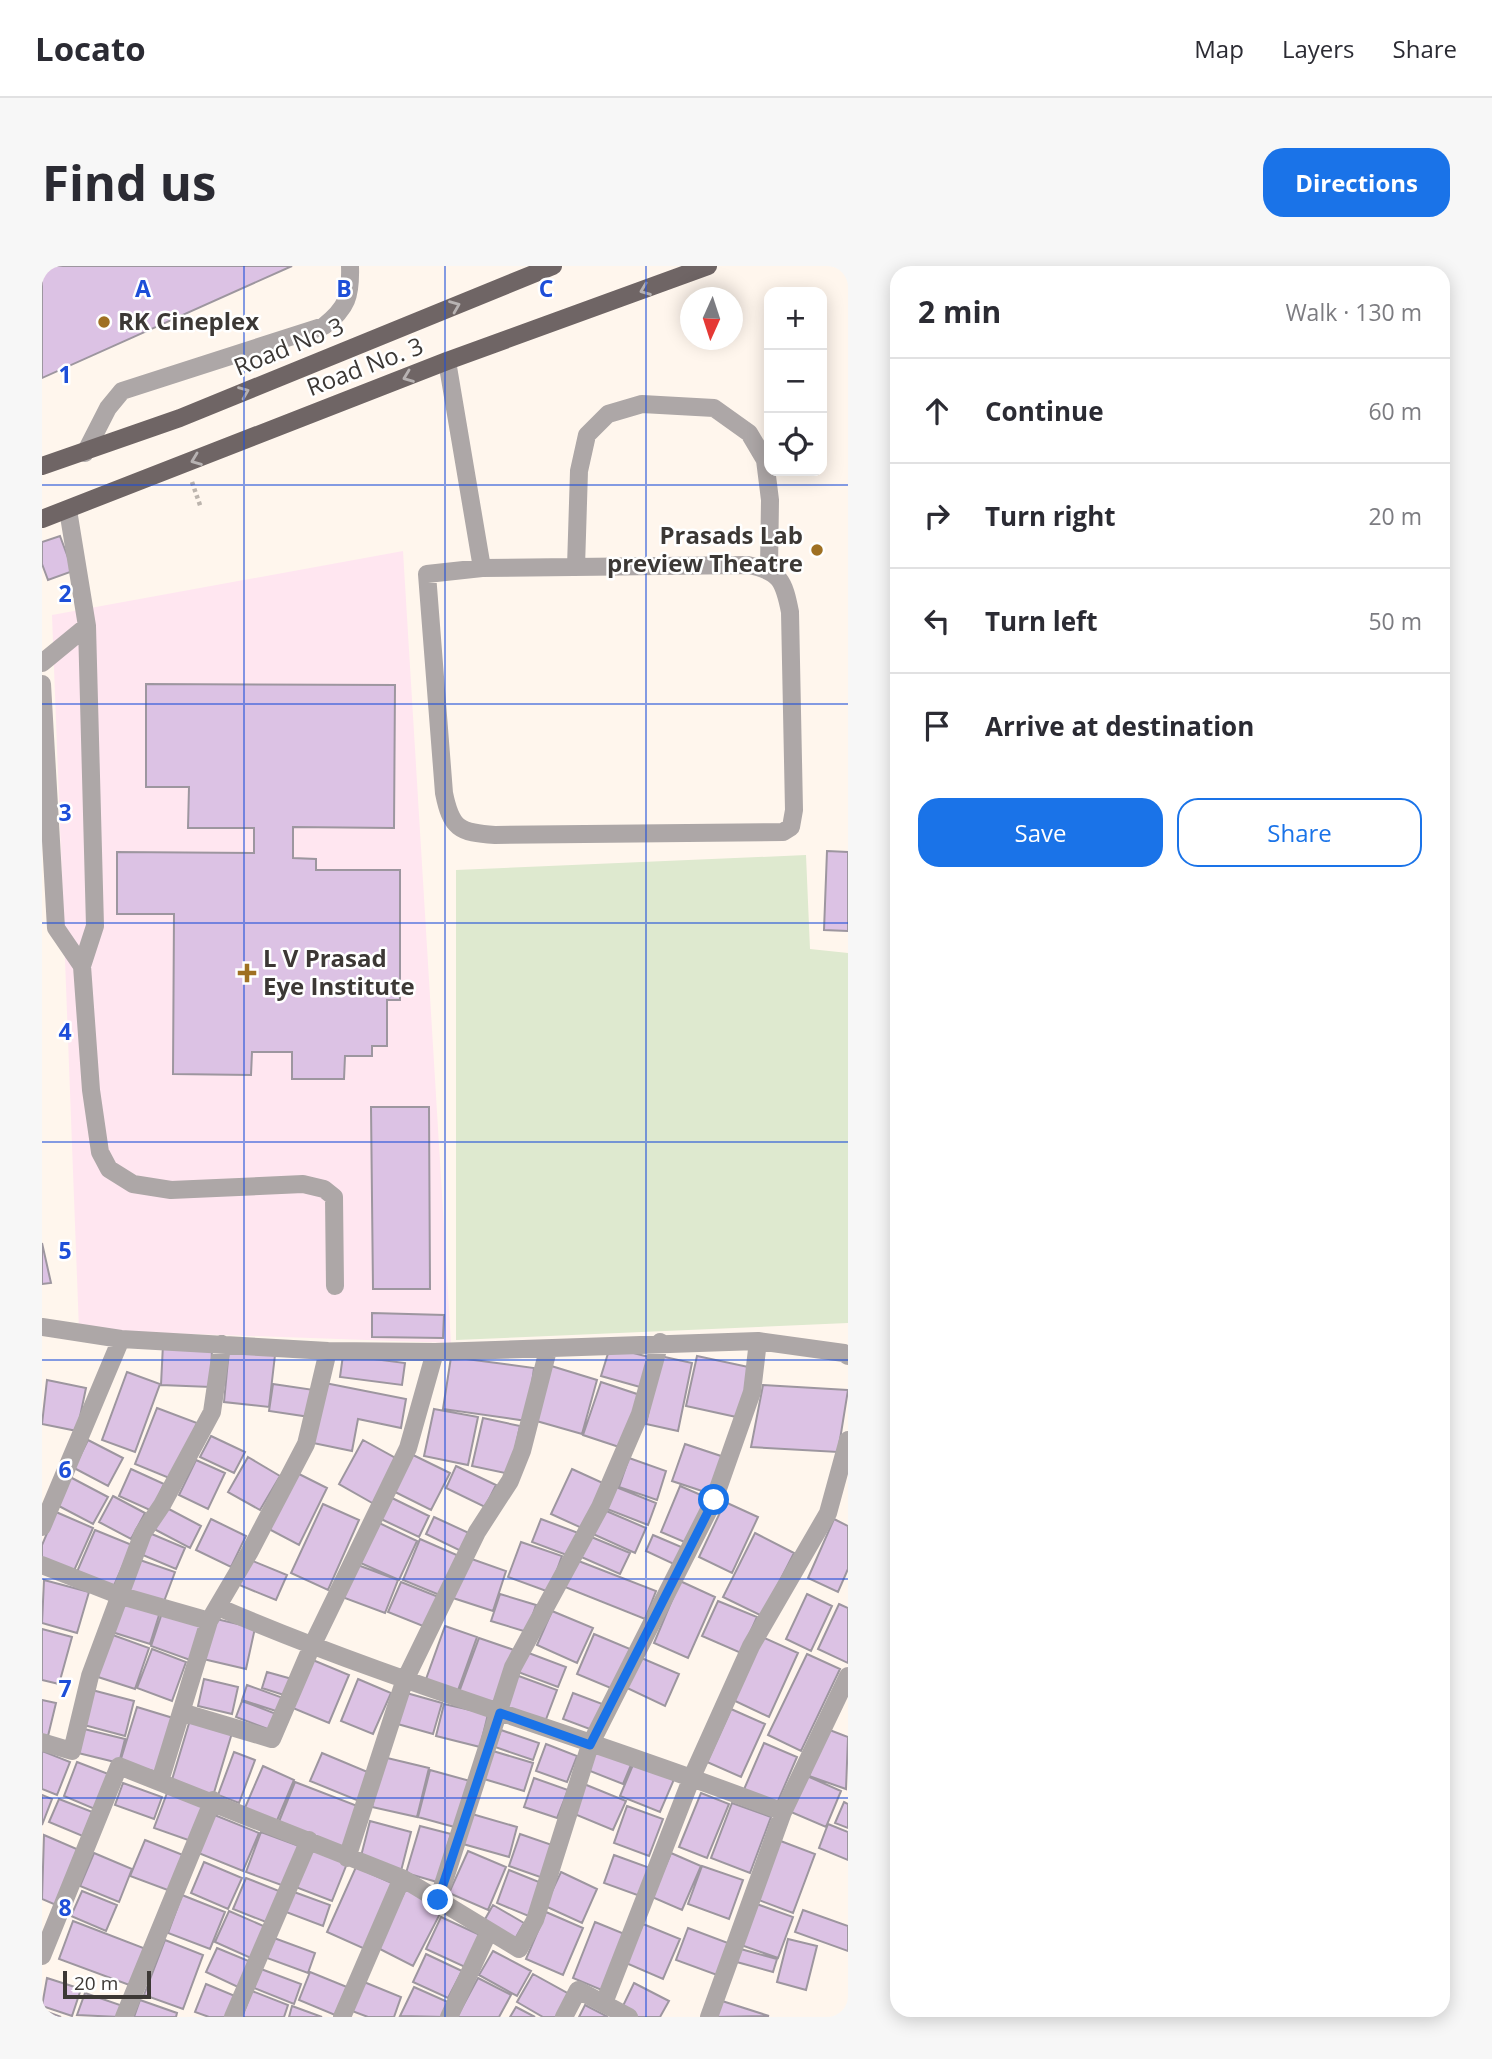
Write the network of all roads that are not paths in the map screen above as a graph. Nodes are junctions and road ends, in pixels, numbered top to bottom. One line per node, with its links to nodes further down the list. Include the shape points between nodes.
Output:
1 (350, 266): 5 (street, via 351,284 343,310 324,326 122,391)
2 (553, 266): 5 (main road, Road No 3, one-way to 2)
3 (708, 266): 4 (main road, Road No. 3, one-way to 4)
4 (447, 362): 7 (main road, Road No. 3, one-way to 7); 10 (street)
5 (85, 453): 6 (main road, Road No 3)
6 (42, 466)
7 (68, 510): 8 (main road, Road No. 3); 12 (street)
8 (42, 519)
9 (576, 567): 10 (street); 11 (street, via 748,565); 11 (street, via 579,471 587,435 608,414 642,404 714,408 749,433 765,460 770,500)
10 (482, 568): 11 (street, via 428,574 448,817 459,829 495,835 783,832 790,827 794,810 790,612 786,589)
11 (769, 569)
12 (87, 626): 13 (street); 15 (street, via 96,926)
13 (42, 663)
14 (42, 684): 15 (street, via 56,928)
15 (82, 966): 16 (street, via 91,1090 100,1152 109,1168 133,1184 171,1190 303,1184 324,1189 334,1197)
16 (335, 1286)
17 (42, 1327): 18 (street)
18 (121, 1339): 21 (street); 27 (street)
19 (758, 1341): 20 (street); 25 (street); 37 (street, via 752,1392 714,1500)
20 (660, 1342): 23 (street); 35 (street, via 640,1413 600,1507 513,1667)
21 (222, 1343): 22 (street); 29 (street, via 212,1412 143,1532)
22 (328, 1350): 24 (street); 30 (street, via 306,1444)
23 (548, 1350): 24 (street); 33 (street, via 510,1481 477,1532)
24 (435, 1352): 31 (street, via 408,1448)
25 (848, 1356)
26 (848, 1440): 38 (street, via 828,1513 751,1646)
27 (42, 1527)
28 (42, 1565): 29 (street)
29 (118, 1595): 30 (street); 36 (street, via 90,1676 72,1751)
30 (214, 1614): 31 (street); 34 (street)
31 (311, 1647): 33 (street); 34 (street, via 272,1739)
32 (848, 1676): 41 (street)
33 (404, 1682): 35 (street); 43 (street)
34 (181, 1712): 39 (street)
35 (500, 1713): 37 (street); 45 (street)
36 (42, 1742)
37 (590, 1745): 38 (street); 46 (street, via 536,1920 519,1950)
38 (692, 1777): 41 (street); 48 (street)
39 (160, 1781): 40 (street); 47 (street, via 119,1766)
40 (213, 1800): 42 (street); 49 (street)
41 (783, 1812): 55 (street)
42 (309, 1840): 43 (street); 50 (street)
43 (347, 1858): 44 (street)
44 (402, 1878): 45 (street); 51 (street)
45 (438, 1900): 46 (street)
46 (488, 1933): 52 (street)
47 (42, 1956)
48 (604, 2003): 53 (street, via 578,1990); 54 (street)
49 (124, 2017)
50 (233, 2017)
51 (342, 2017)
52 (449, 2017)
53 (564, 2017)
54 (629, 2017)
55 (709, 2017)

